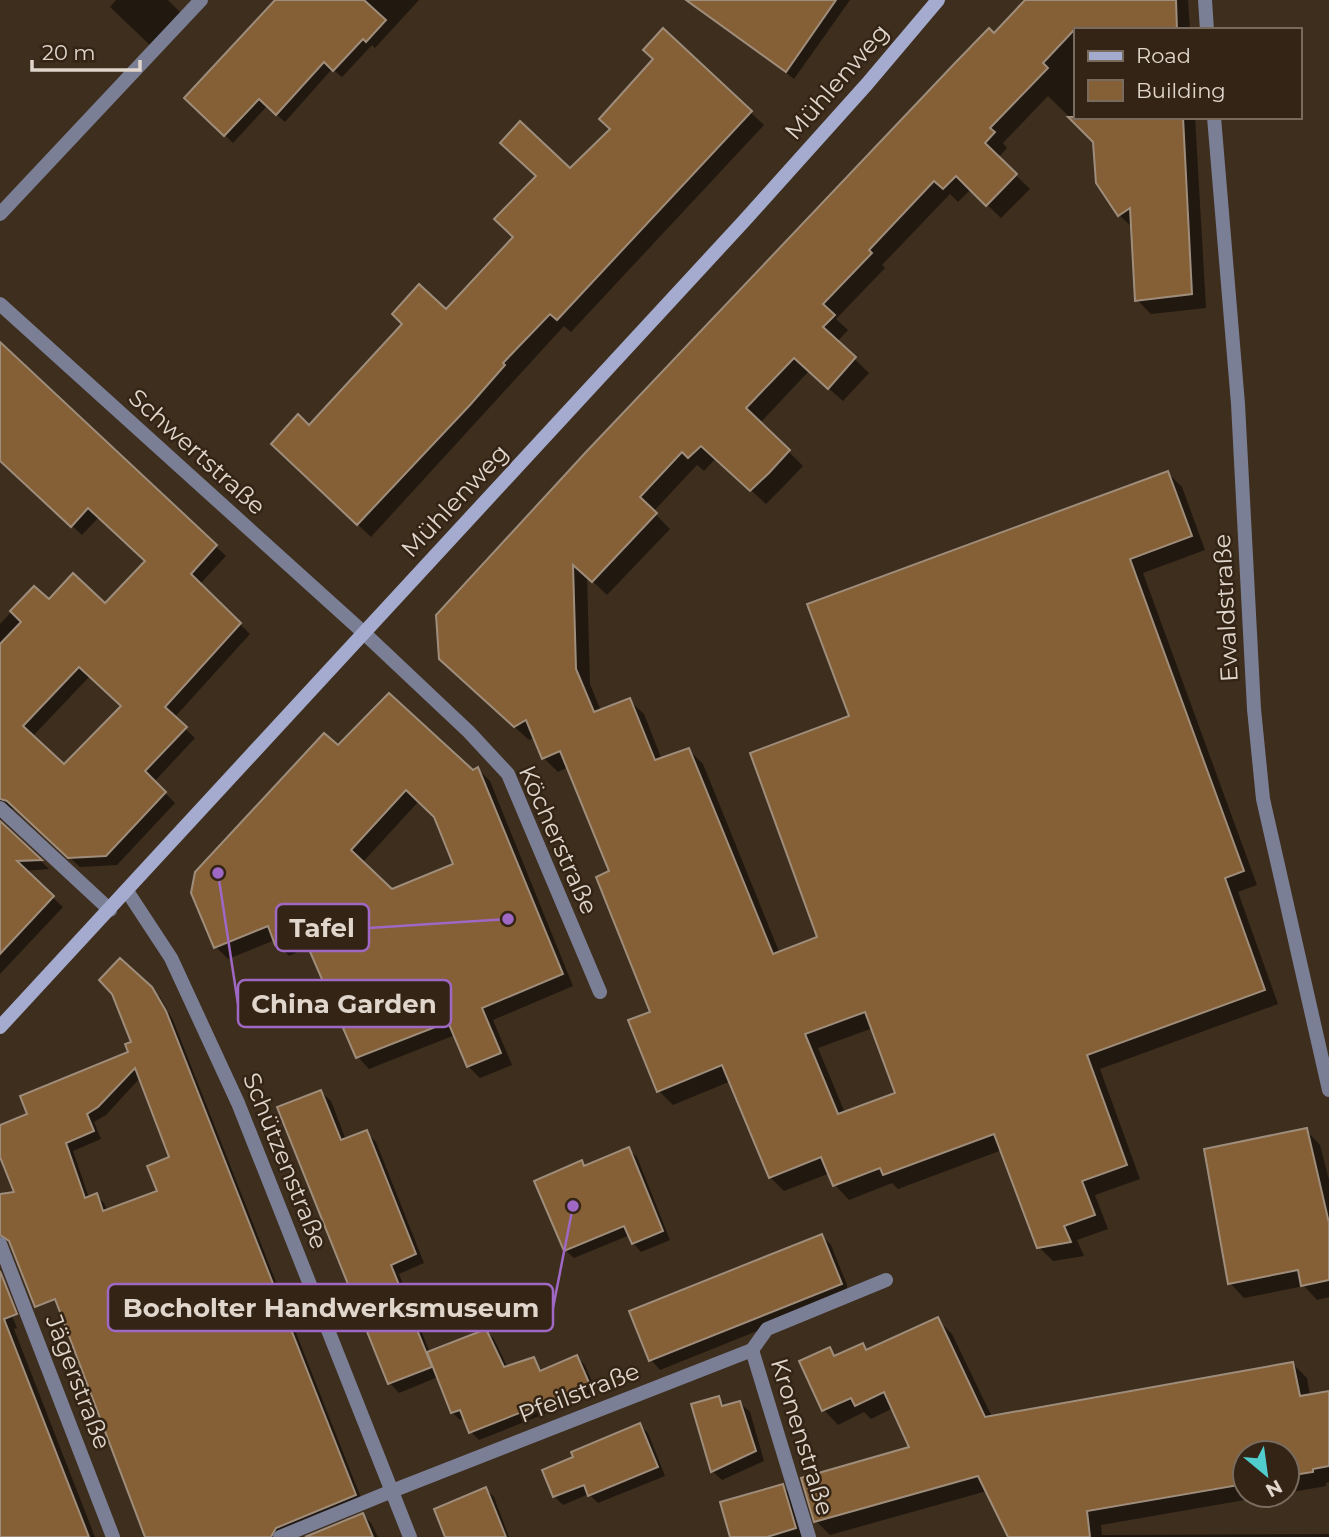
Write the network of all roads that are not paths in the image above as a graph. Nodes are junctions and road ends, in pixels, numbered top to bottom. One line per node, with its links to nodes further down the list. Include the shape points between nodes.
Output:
1 (201, 0): 6 (street)
2 (938, 0): 8 (main road, Mühlenweg, via 762,201)
3 (1205, 0): 4 (street)
4 (1207, 28)
5 (1214, 119): 14 (street, Ewaldstraße, via 1263,799)
6 (0, 214)
7 (0, 304): 8 (street, Schwertstraße)
8 (364, 633): 10 (main road, Mühlenweg); 12 (street, Köcherstraße, via 508,774)
9 (0, 808): 11 (street)
10 (127, 891): 11 (main road, Mühlenweg); 18 (street, Schützenstraße, via 171,958 238,1102)
11 (110, 910): 13 (main road, Mühlenweg)
12 (600, 992)
13 (0, 1027)
14 (1329, 1090)
15 (0, 1244): 19 (street, Jägerstraße)
16 (886, 1280): 17 (street, Pfeilstraße, via 767,1329)
17 (752, 1350): 18 (street, Pfeilstraße); 22 (street, Kronenstraße)
18 (392, 1491): 20 (street, Pfeilstraße); 21 (street, Schützenstraße)
19 (113, 1537)
20 (280, 1537)
21 (410, 1537)
22 (808, 1537)

